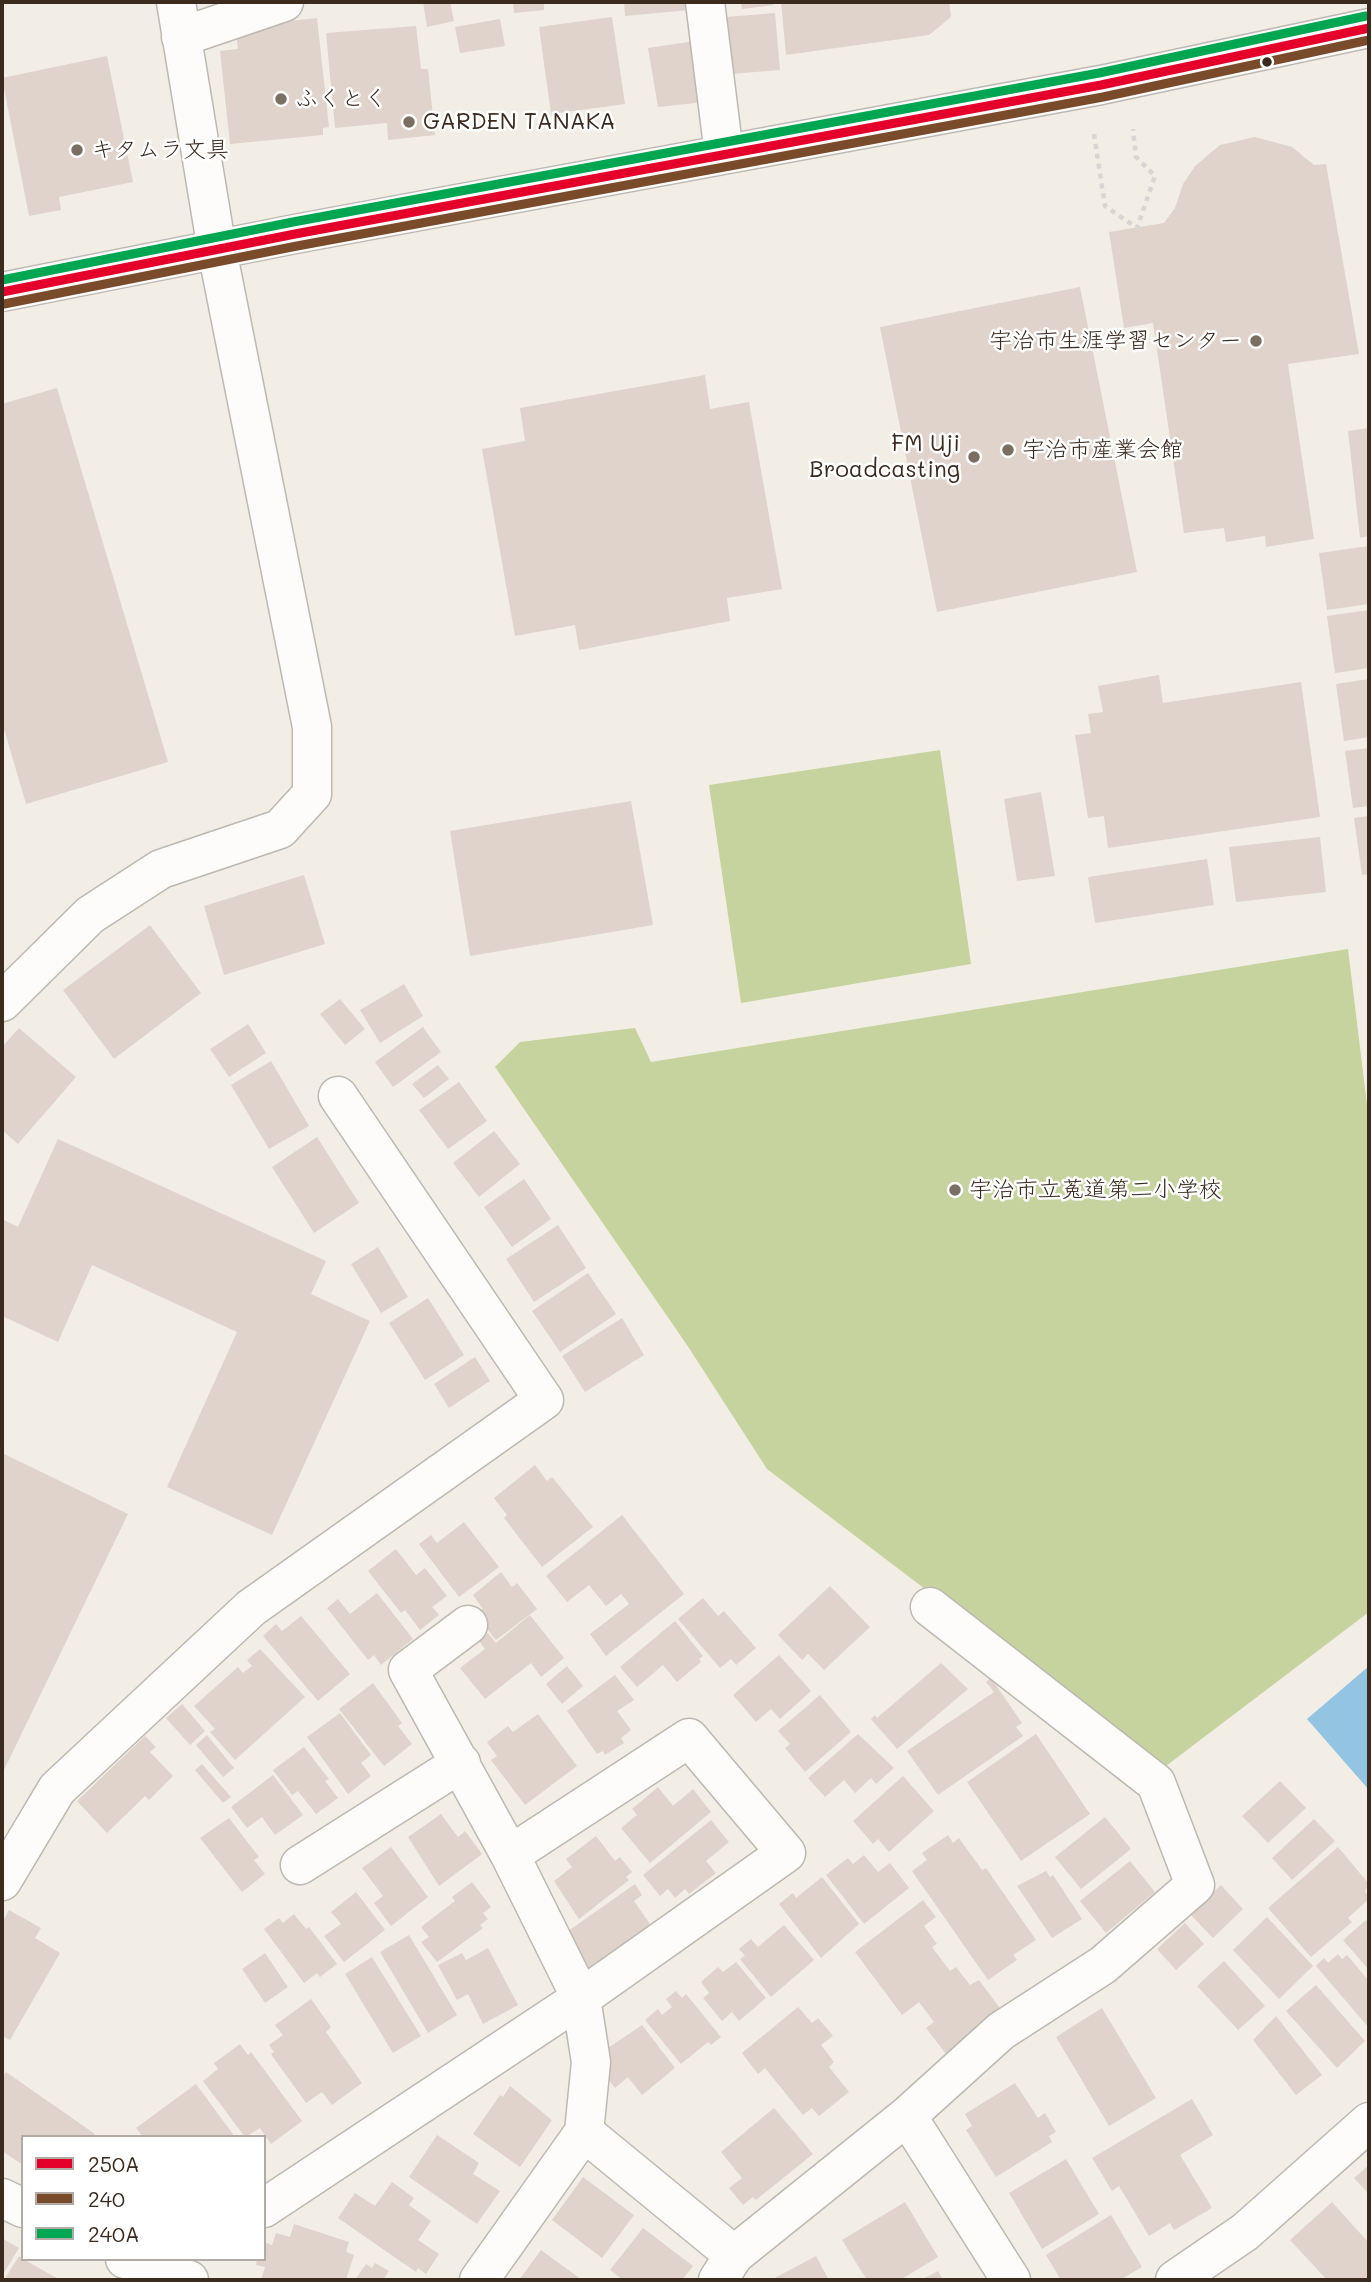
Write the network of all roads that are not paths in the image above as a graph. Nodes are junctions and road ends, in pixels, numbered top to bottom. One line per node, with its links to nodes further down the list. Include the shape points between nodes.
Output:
1 (284, 2): 3 (street)
2 (705, 2): 5 (street)
3 (179, 19): 6 (street)
4 (1369, 28): 5 (street, via 1101,85)
5 (724, 154): 6 (street)
6 (217, 250): 7 (street); 8 (street, via 312,727 312,794 281,829 161,869 90,915)
7 (2, 292)
8 (2, 1002)
9 (338, 1096): 15 (street, via 544,1400 251,1608 57,1789)
10 (930, 1607): 17 (street, via 1156,1783 1195,1885 1103,1965 1001,2031)
11 (468, 1625): 12 (street, via 408,1670)
12 (461, 1763): 13 (street); 14 (street)
13 (510, 1855): 16 (street); 16 (street, via 690,1738 786,1853)
14 (300, 1865)
15 (2, 1881)
16 (581, 1998): 19 (street, via 591,2062); 22 (street)
17 (907, 2116): 23 (street); 25 (street)
18 (1369, 2122): 26 (street, via 1245,2232)
19 (584, 2132): 23 (street); 24 (street)
20 (2, 2198): 21 (street)
21 (21, 2207)
22 (266, 2207)
23 (726, 2268)
24 (479, 2280)
25 (1011, 2280)
26 (1175, 2280)

